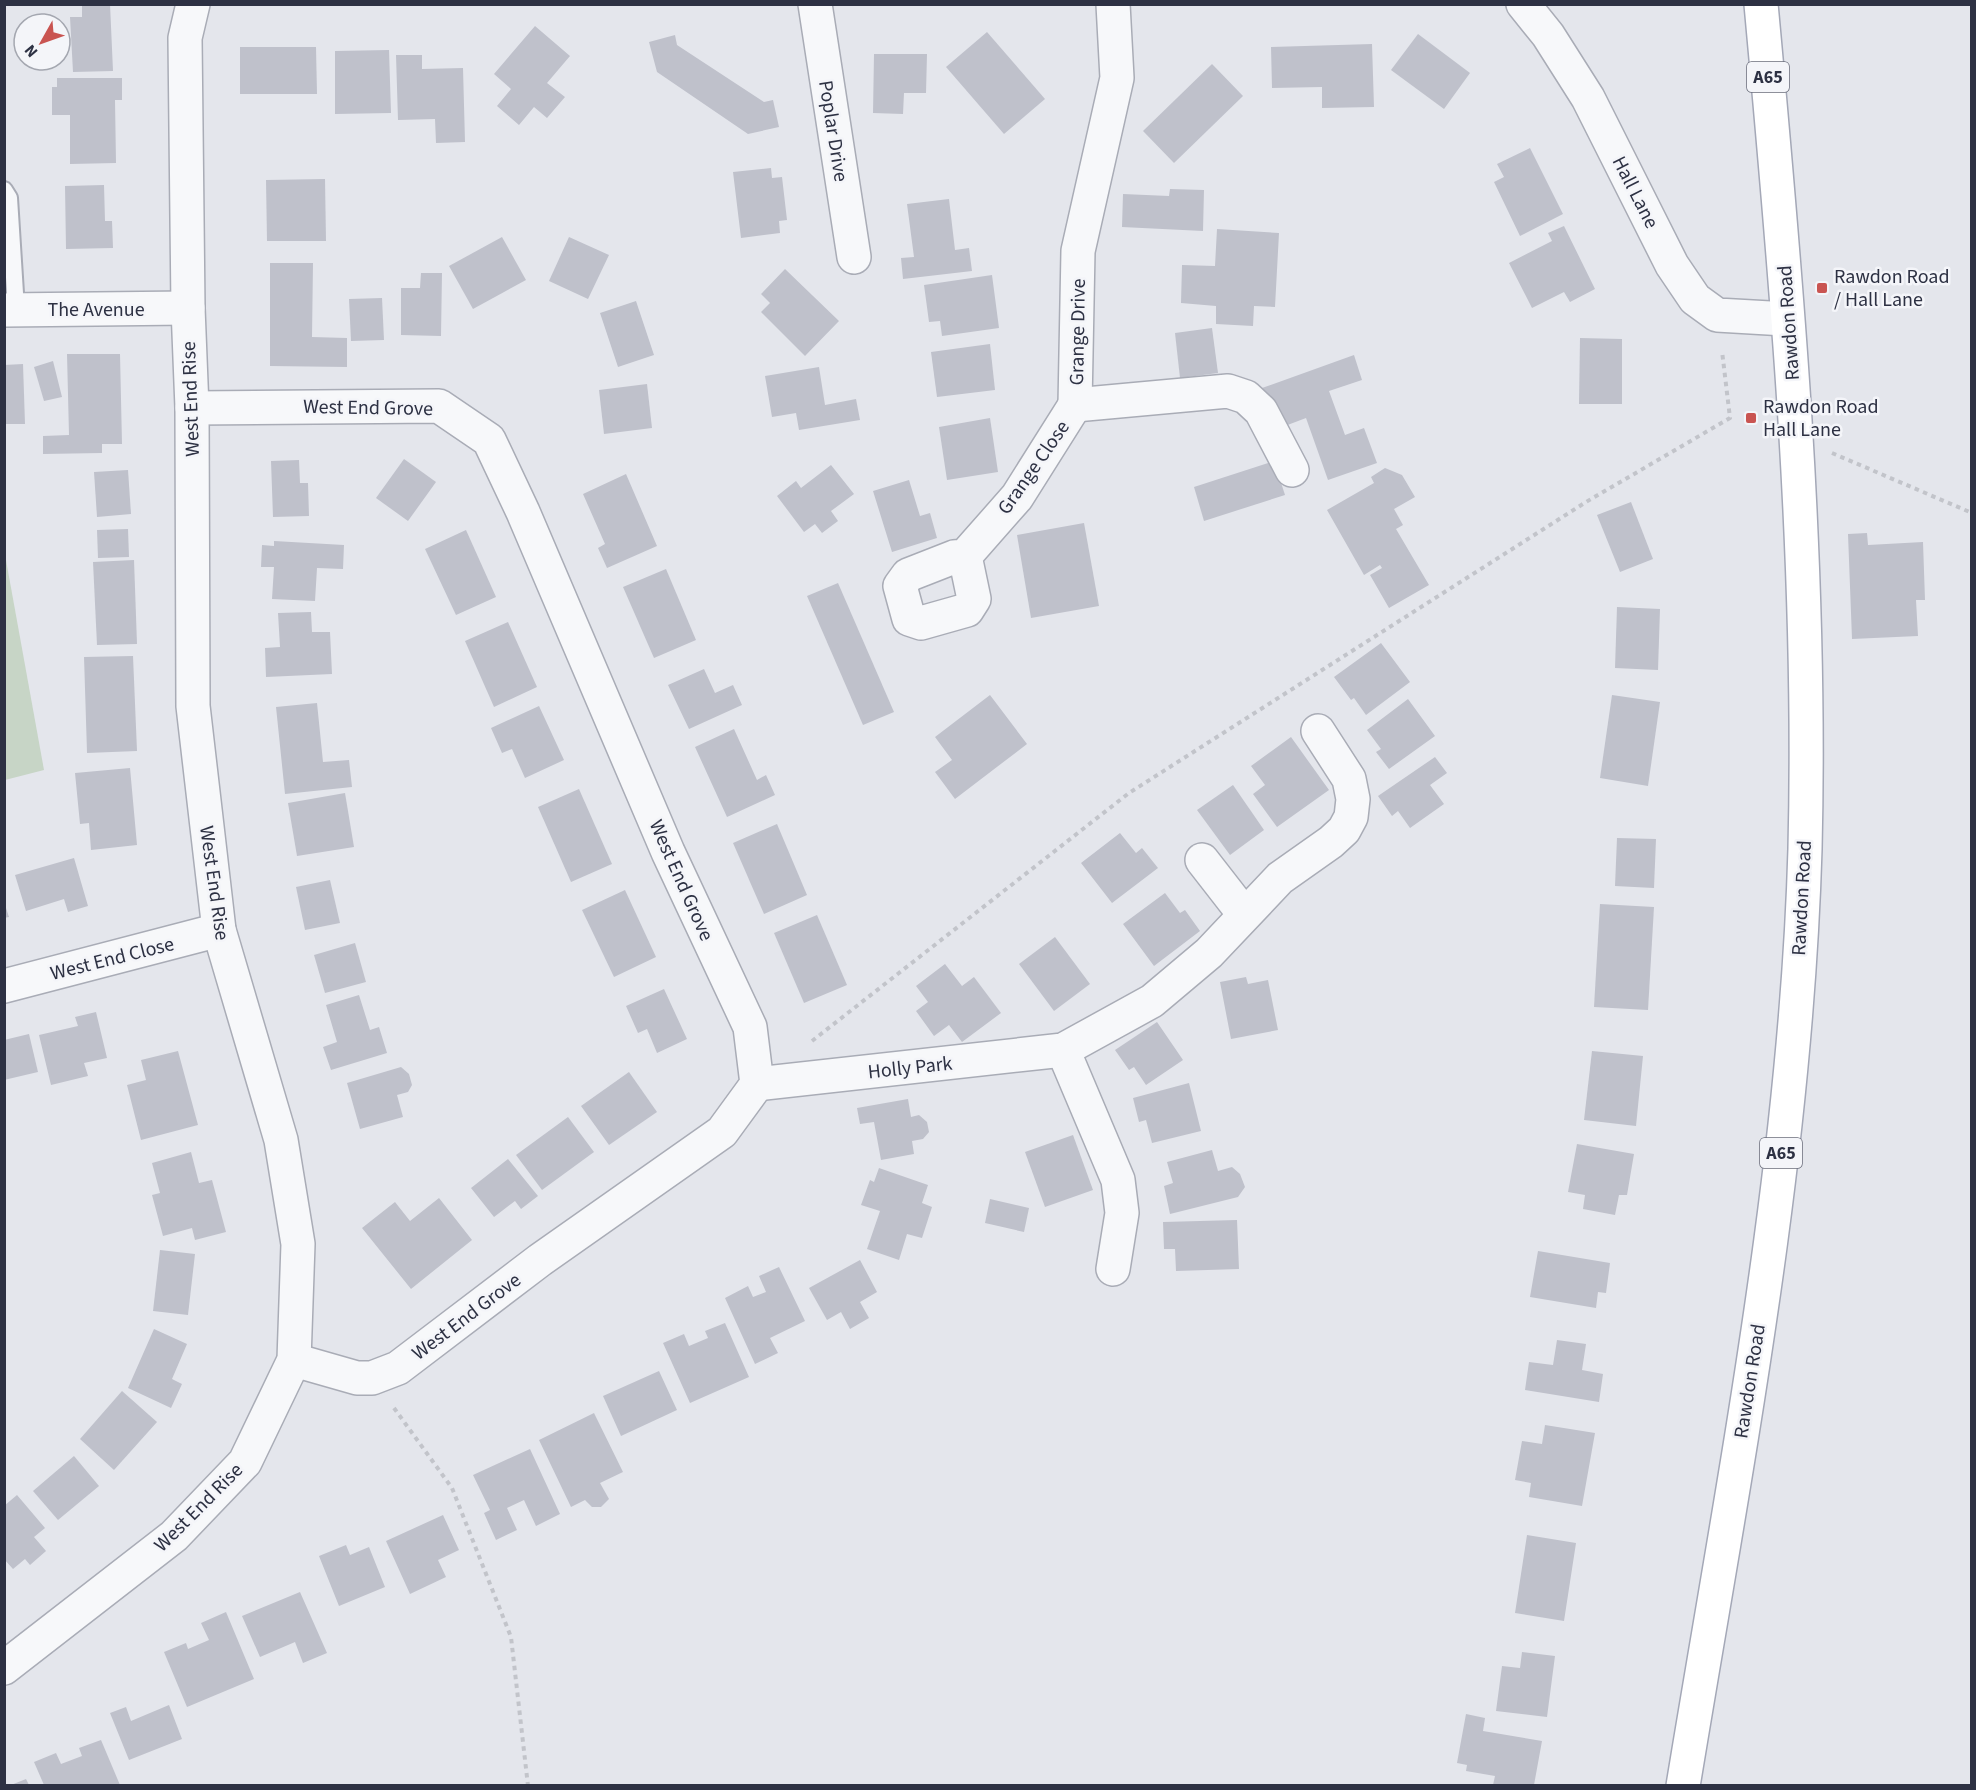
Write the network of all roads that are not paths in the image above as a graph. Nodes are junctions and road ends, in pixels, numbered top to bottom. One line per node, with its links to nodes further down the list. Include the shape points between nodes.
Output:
1 (194, 4): 8 (street, West End Rise, via 185,38)
2 (815, 4): 7 (street, Poplar Drive)
3 (1113, 4): 11 (street, Grange Drive, via 1117,78 1078,251)
4 (1523, 4): 10 (street, Hall Lane, via 1588,98 1684,286 1717,315)
5 (1761, 4): 10 (main road, Rawdon Road / A65)
6 (4, 190): 9 (lane, via 9,198)
7 (854, 257)
8 (188, 308): 9 (street, The Avenue); 12 (street, West End Rise)
9 (10, 310)
10 (1787, 319): 25 (main road, Rawdon Road / A65, via 1800,514 1806,697 1797,989 1774,1210)
11 (1075, 405): 13 (street, Grange Drive, via 1228,392 1246,397 1261,411); 14 (street, Grange Close, via 1017,497)
12 (192, 408): 18 (street, West End Rise, via 193,706); 21 (street, West End Grove, via 439,406 489,440 524,512 668,852 750,1027)
13 (1292, 470)
14 (965, 556)
15 (1318, 731): 17 (street, Holly Park, via 1348,779 1353,799 1351,817 1344,830 1280,879)
16 (1202, 860): 17 (street)
17 (1244, 914): 20 (street, Holly Park, via 1209,953 1152,1001)
18 (219, 930): 19 (street, West End Close); 23 (street, West End Rise, via 281,1140 298,1244)
19 (4, 986)
20 (1063, 1050): 21 (street, Holly Park); 22 (street, via 1118,1180 1122,1213)
21 (757, 1084): 23 (street, West End Grove, via 722,1132 540,1260 398,1368 372,1378 357,1378)
22 (1113, 1269)
23 (294, 1360): 24 (street, West End Rise, via 244,1462 174,1536)
24 (4, 1668)
25 (1683, 1785)

